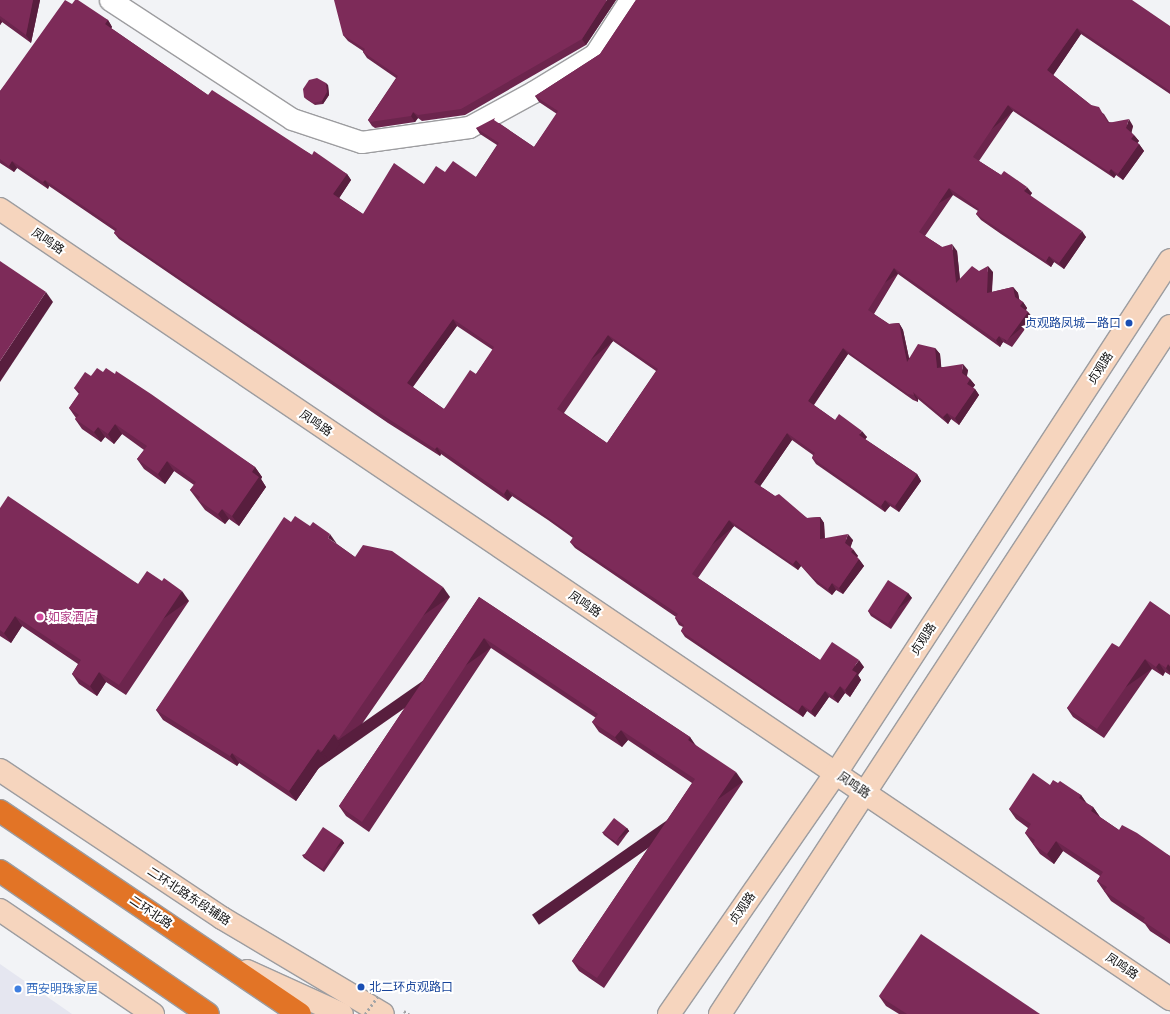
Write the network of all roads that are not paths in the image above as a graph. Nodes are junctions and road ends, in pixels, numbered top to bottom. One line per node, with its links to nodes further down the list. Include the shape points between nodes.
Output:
1 (110, 0): 2 (street, via 292,119 361,142 468,127 533,92 595,54)
2 (630, 0)
3 (0, 209): 7 (main road, 凤鸣路)
4 (1170, 260): 7 (main road, 贞观路)
5 (1170, 326): 8 (main road)
6 (0, 770): 14 (main road, 二环北路东段辅路, via 222,918)
7 (836, 773): 8 (main road, 凤鸣路); 19 (main road, 贞观路)
8 (865, 792): 13 (main road, 凤鸣路); 20 (main road)
9 (0, 811): 12 (highway, 二环北路)
10 (0, 871): 16 (highway)
11 (0, 910): 15 (main road)
12 (222, 960): 17 (highway, 二环北路); 18 (main road)
13 (1170, 999)
14 (380, 1005)
15 (153, 1014)
16 (208, 1014)
17 (300, 1014)
18 (342, 1014)
19 (669, 1014)
20 (720, 1014)

